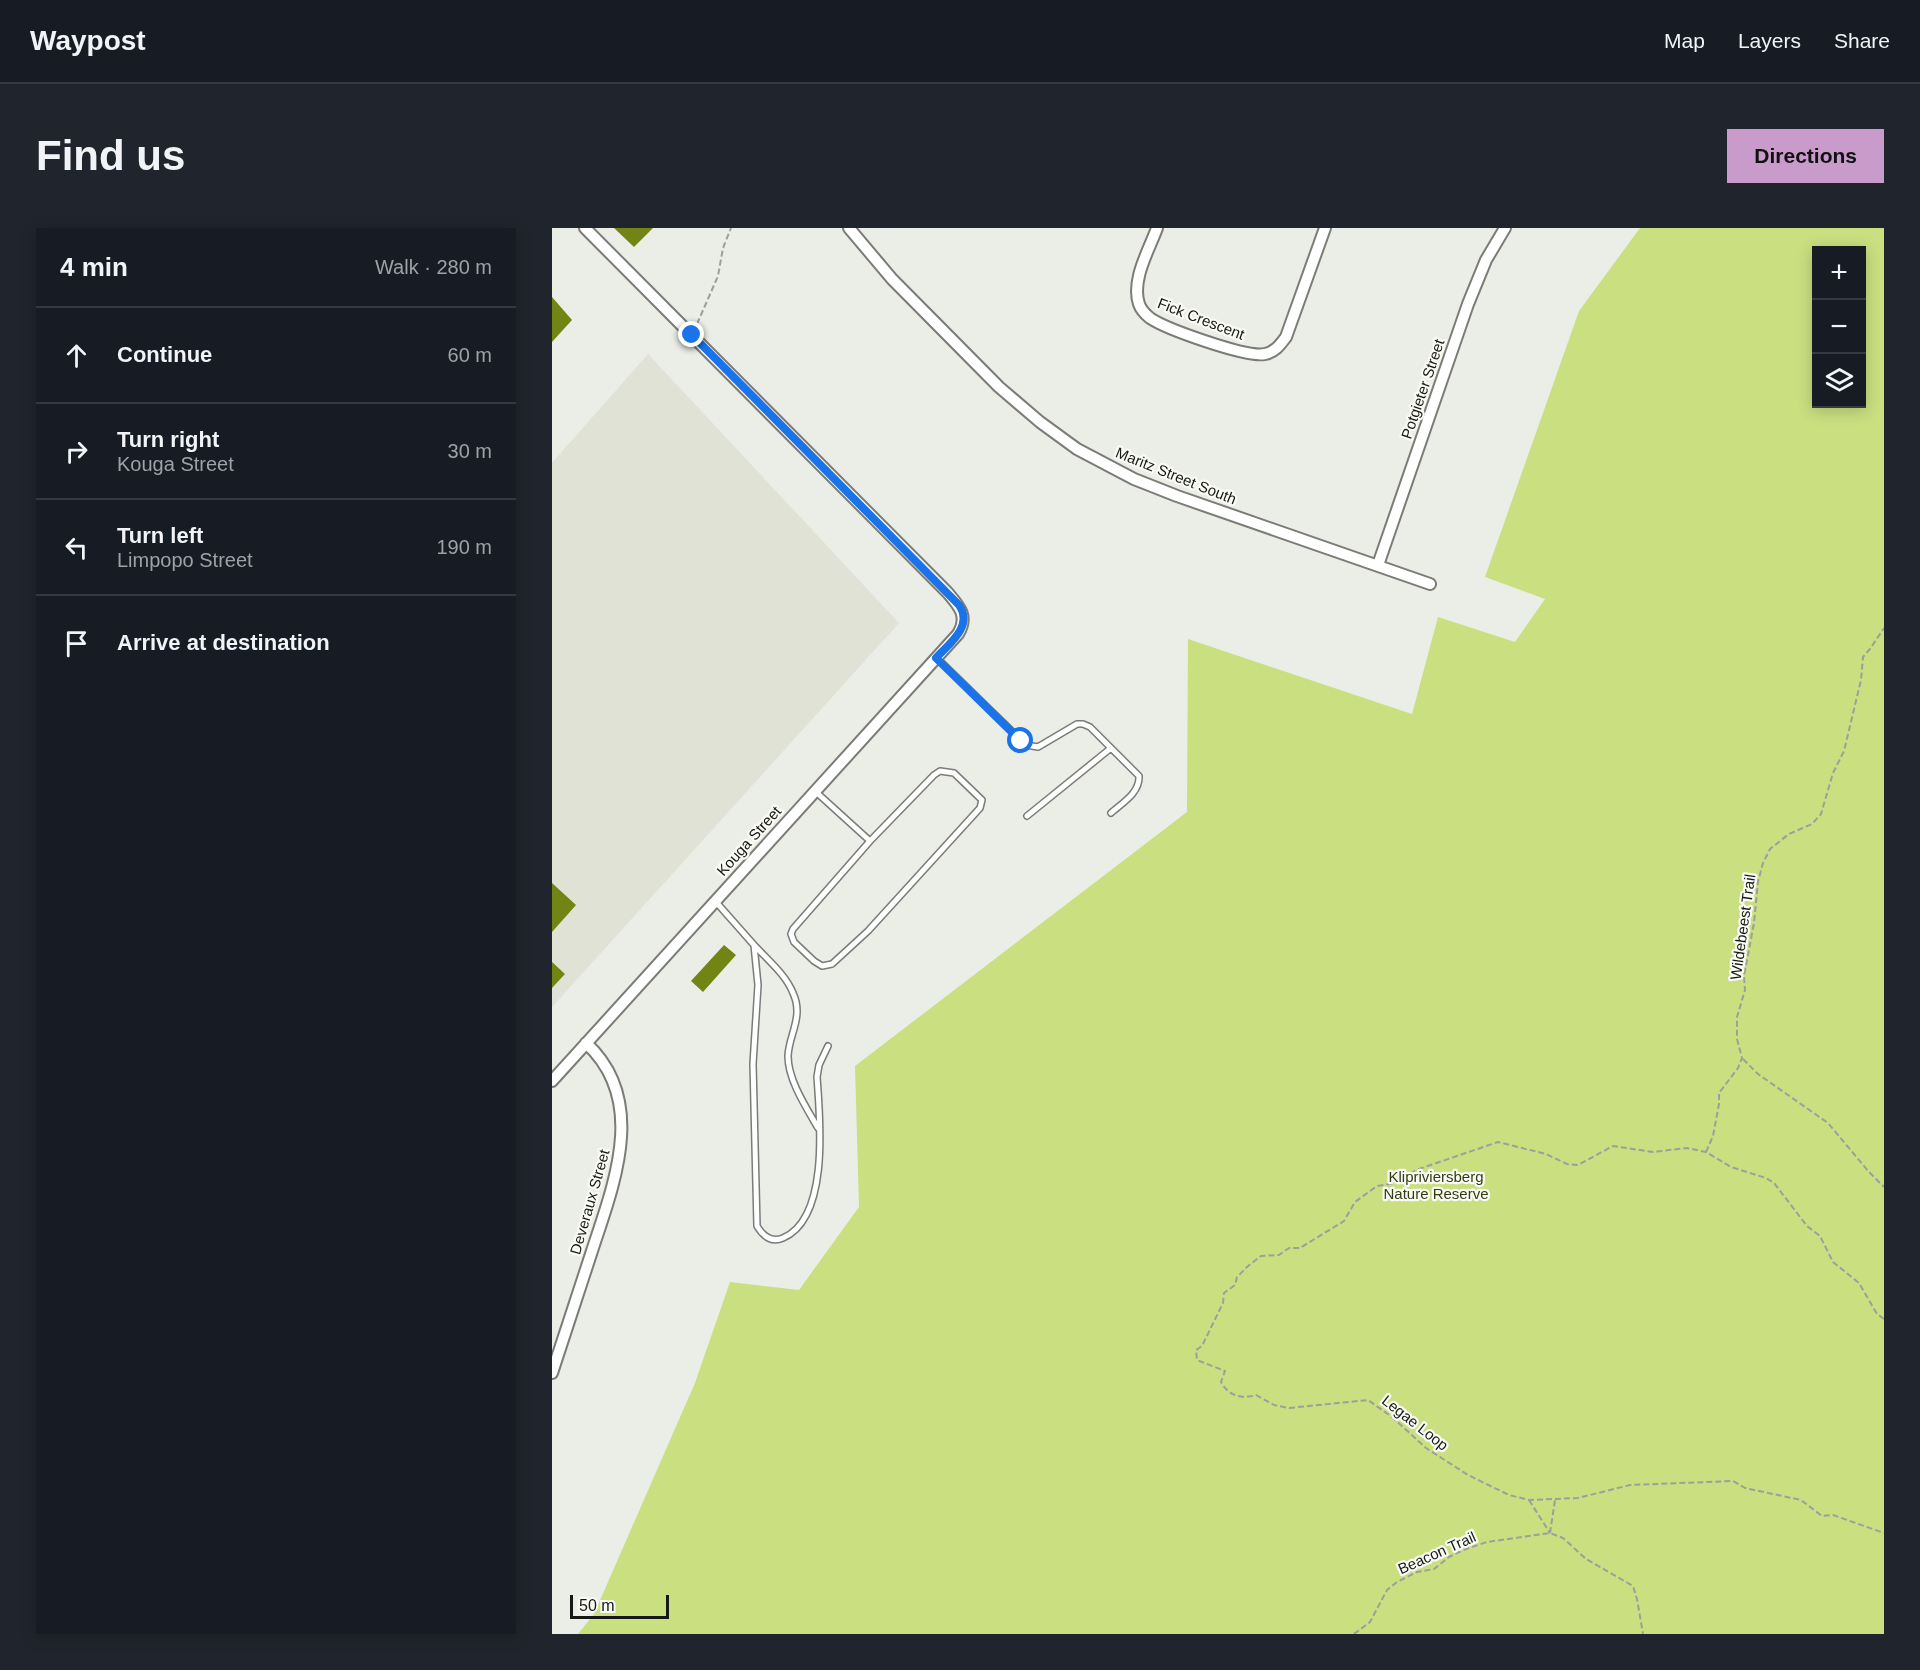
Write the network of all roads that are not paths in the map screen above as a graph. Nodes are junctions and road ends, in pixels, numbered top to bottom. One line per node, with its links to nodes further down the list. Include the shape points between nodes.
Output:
1 (585, 228): 8 (street, Kouga Street, via 962,609 964,620 958,634)
2 (849, 228): 6 (street, Maritz Street South, via 892,279 999,387 1077,449 1177,496)
3 (1157, 228): 4 (street, Fick Crescent, via 1138,285 1138,299 1145,314 1206,341 1254,355 1276,350 1286,337)
4 (1325, 228)
5 (1505, 228): 6 (street, Potgieter Street, via 1486,260 1468,304)
6 (1378, 565): 7 (street, Maritz Street South)
7 (1430, 584)
8 (936, 658): 9 (lane, via 1026,745 1038,747 1069,727 1083,724); 10 (street, Kouga Street)
9 (1111, 748): 11 (lane, via 1140,780 1136,790); 12 (lane)
10 (815, 790): 13 (lane); 14 (street, Kouga Street)
11 (1111, 813)
12 (1027, 816)
13 (870, 841): 13 (lane, via 940,771 954,773 982,800 974,816 868,931 832,964 818,964 794,942 793,929)
14 (715, 900): 15 (lane); 16 (street, Kouga Street)
15 (754, 945): 19 (lane, via 794,994 797,1024 789,1048 789,1068); 19 (lane, via 758,985 753,1064 757,1226 768,1239 792,1234 803,1219 814,1195 821,1161)
16 (586, 1044): 18 (street, Kouga Street); 20 (street, Deveraux Street, via 600,1056 614,1081 621,1148 609,1199)
17 (828, 1046): 19 (lane, via 817,1077)
18 (552, 1081)
19 (819, 1129)
20 (552, 1373)

